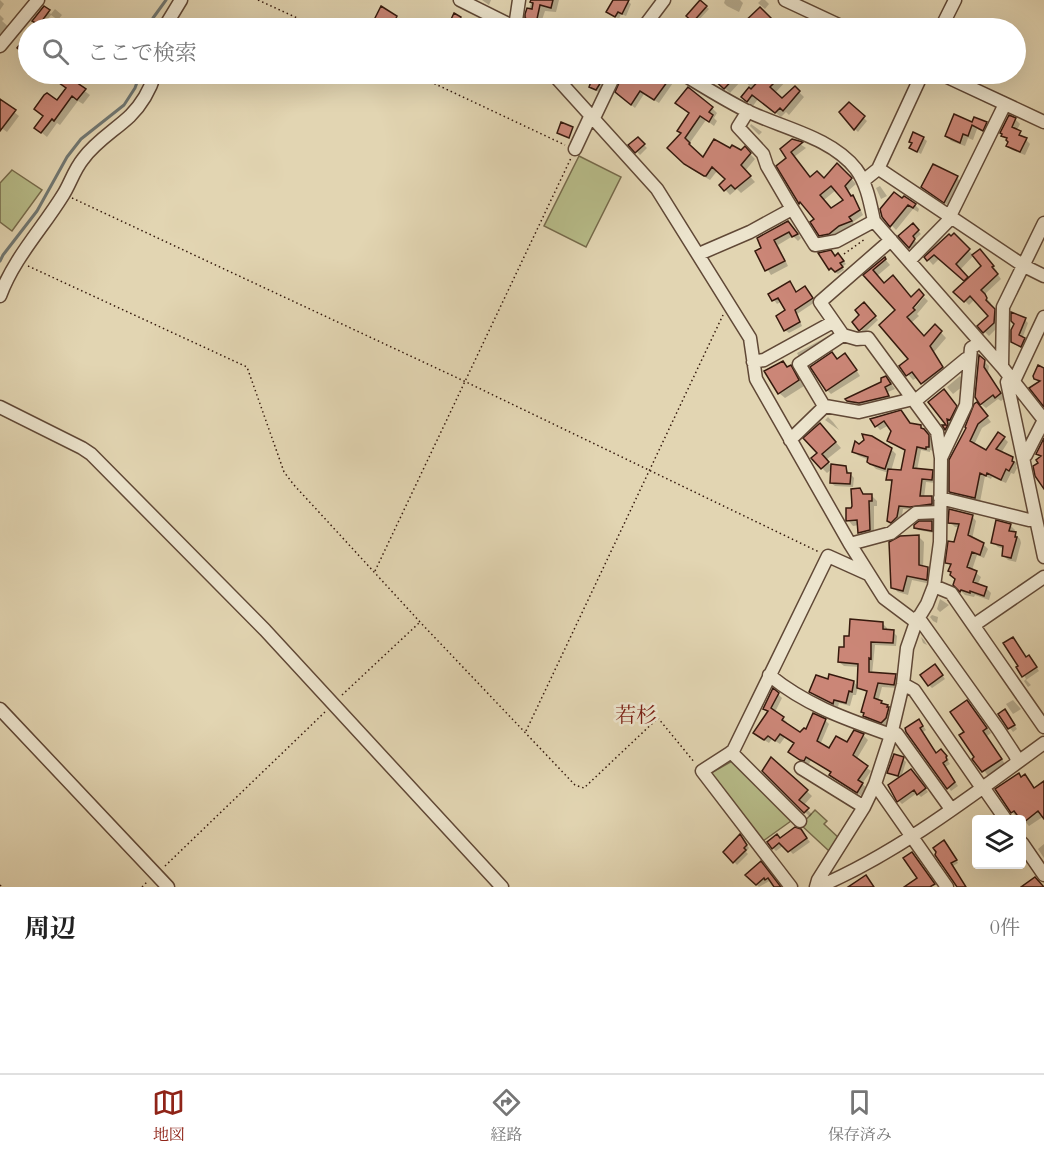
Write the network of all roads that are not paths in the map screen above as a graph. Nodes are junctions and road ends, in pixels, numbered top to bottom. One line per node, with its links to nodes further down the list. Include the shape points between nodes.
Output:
1 (38, 0): 8 (street)
2 (182, 0): 9 (street)
3 (519, 0): 11 (street)
4 (664, 0): 12 (street)
5 (785, 0): 13 (street)
6 (955, 0): 14 (street)
7 (464, 1): 10 (street)
8 (23, 18)
9 (170, 18)
10 (496, 18)
11 (516, 18)
12 (650, 18)
13 (824, 18)
14 (946, 18)
15 (18, 24): 16 (street)
16 (0, 46)
17 (151, 84): 39 (street, via 142,103 82,160 17,261)
18 (562, 84): 25 (street)
19 (610, 84): 25 (street)
20 (700, 84): 24 (street)
21 (917, 84): 28 (street)
22 (962, 84): 23 (street)
23 (1005, 104): 26 (street); 31 (street)
24 (748, 111): 29 (street, via 841,153); 30 (street, via 738,127 763,154)
25 (592, 118): 27 (street); 35 (street, via 657,189)
26 (1044, 122)
27 (575, 149)
28 (879, 169): 29 (street); 31 (street)
29 (863, 181): 33 (street)
30 (792, 209): 33 (street, via 815,245 837,241); 35 (street)
31 (951, 217): 36 (street); 37 (street)
32 (1044, 223): 37 (street)
33 (877, 224): 34 (street)
34 (891, 240): 36 (street); 41 (street, via 820,302)
35 (699, 254): 45 (street, via 750,338)
36 (910, 260): 43 (street)
37 (1024, 266): 38 (street); 46 (street, via 1003,307)
38 (1044, 276)
39 (0, 296)
40 (1044, 317): 46 (street)
41 (833, 322): 42 (street); 45 (street, via 764,360)
42 (843, 335): 47 (street, via 868,338); 48 (street, via 799,364)
43 (979, 343): 44 (street, via 971,348); 46 (street)
44 (969, 359): 47 (street); 52 (street, via 966,405)
45 (753, 362): 51 (street, via 756,379)
46 (1007, 373): 50 (street); 53 (street)
47 (914, 400): 48 (street, via 859,412); 52 (street, via 937,432)
48 (824, 406): 51 (street)
49 (0, 407): 83 (street, via 91,454 242,607)
50 (1044, 420): 53 (street)
51 (790, 440): 57 (street)
52 (941, 458): 54 (street)
53 (1023, 458): 56 (street)
54 (940, 498): 55 (street); 56 (street)
55 (940, 512): 57 (street, via 915,513 891,533); 61 (street)
56 (1036, 519): 58 (street)
57 (850, 544): 59 (street)
58 (1044, 557)
59 (868, 574): 62 (street, via 884,598); 64 (street, via 828,556)
60 (1043, 579): 63 (street)
61 (933, 586): 62 (street); 63 (street, via 951,593)
62 (917, 620): 65 (street, via 907,648); 71 (street)
63 (974, 625): 67 (street)
64 (769, 675): 68 (street, via 798,697 830,713); 70 (street)
65 (903, 684): 68 (street); 74 (street, via 914,690)
66 (0, 709): 82 (street)
67 (1044, 727)
68 (891, 734): 73 (street); 76 (street, via 897,734)
69 (1044, 743): 71 (street)
70 (731, 752): 78 (street); 84 (street, via 702,771)
71 (1018, 762): 74 (street)
72 (801, 768): 75 (street)
73 (875, 784): 75 (street); 79 (street)
74 (982, 788): 76 (street); 77 (street)
75 (864, 807): 85 (street, via 818,880)
76 (951, 809): 79 (street)
77 (1003, 815)
78 (800, 821)
79 (911, 836): 85 (street); 86 (street)
80 (1026, 849): 81 (street)
81 (1044, 875)
82 (168, 887)
83 (502, 887)
84 (791, 887)
85 (819, 887)
86 (946, 887)

